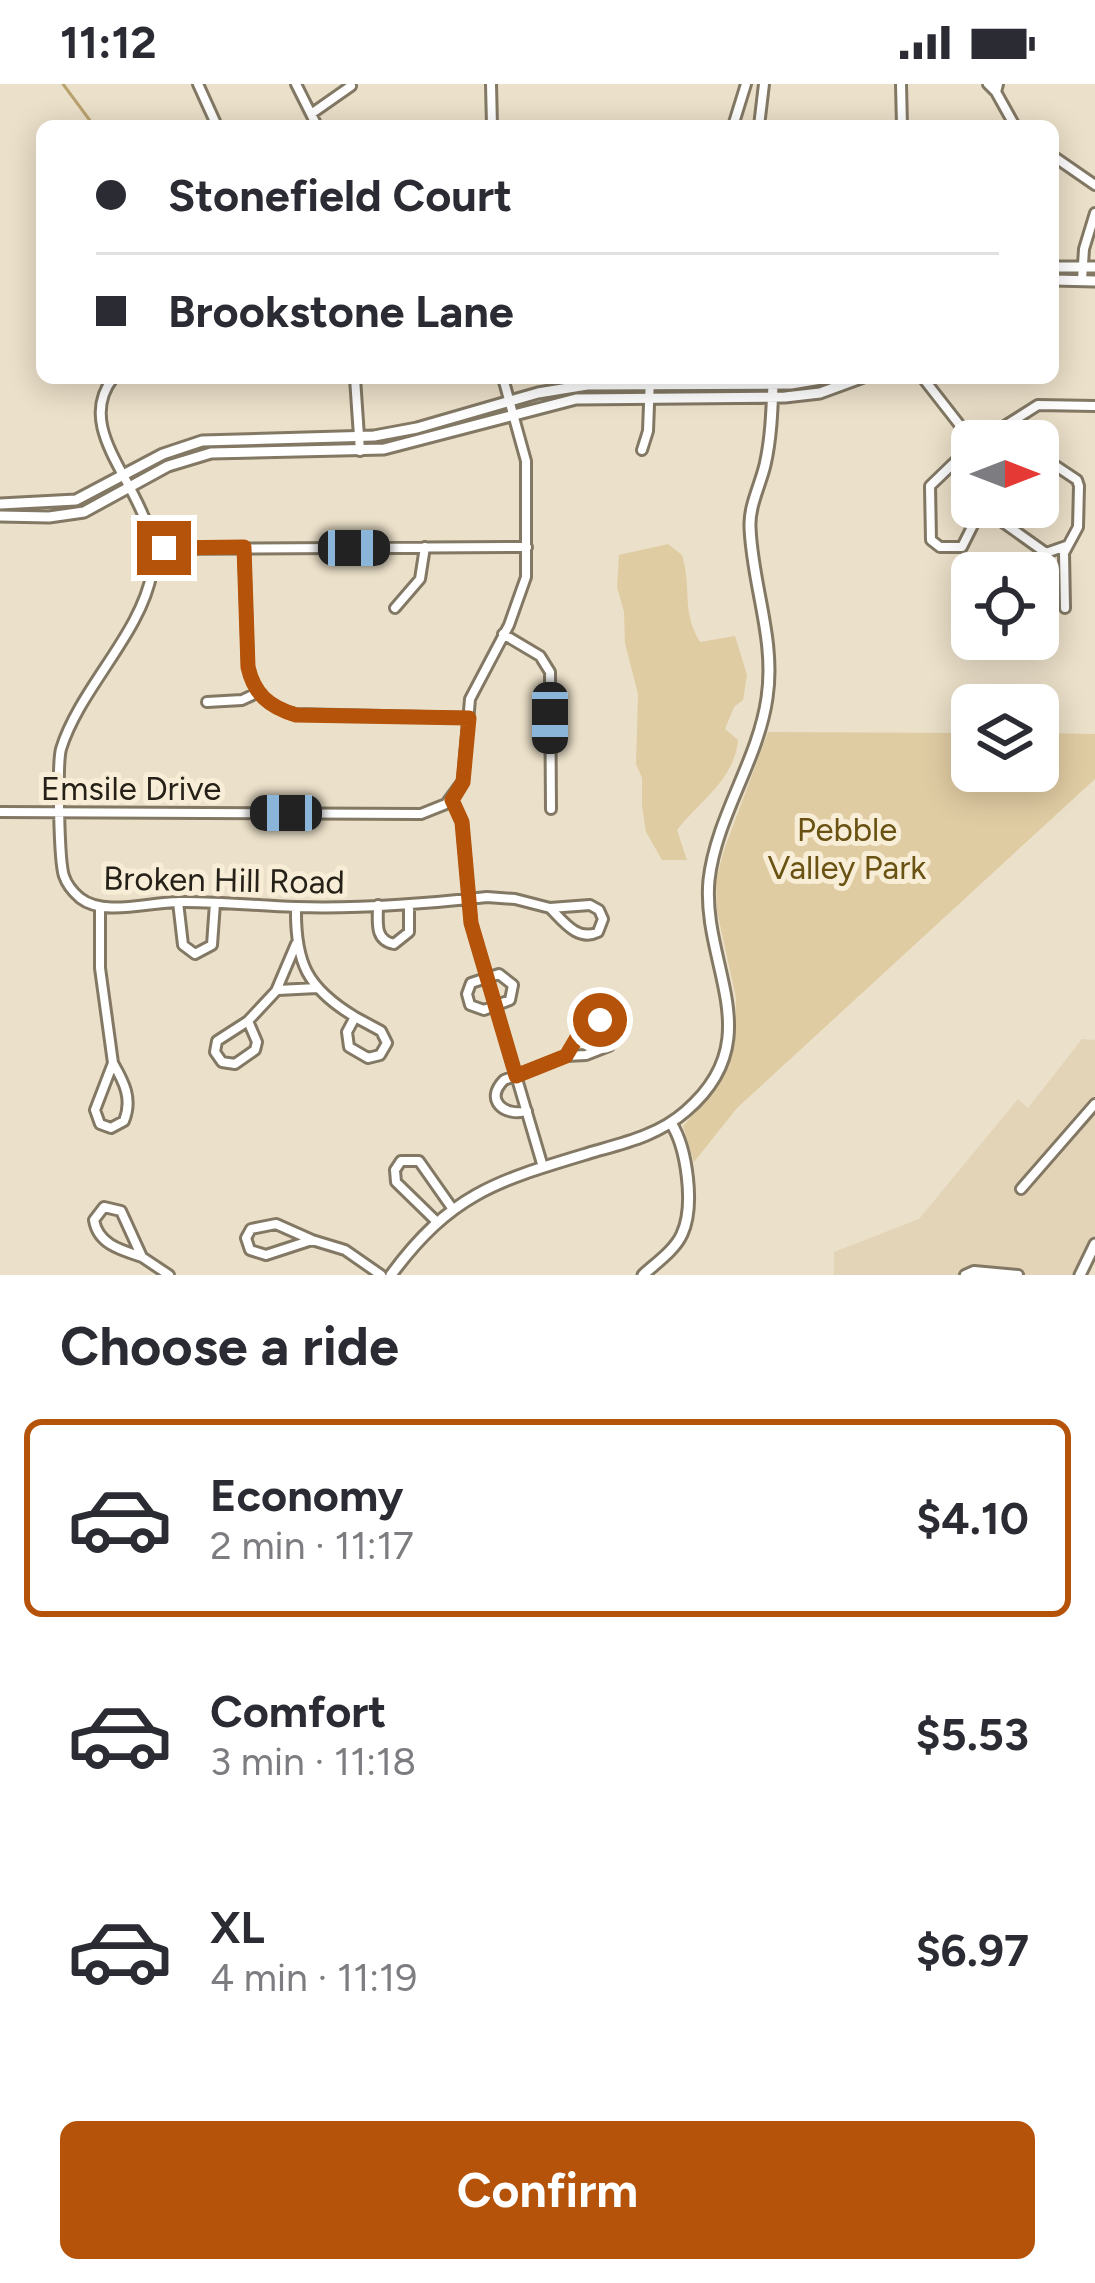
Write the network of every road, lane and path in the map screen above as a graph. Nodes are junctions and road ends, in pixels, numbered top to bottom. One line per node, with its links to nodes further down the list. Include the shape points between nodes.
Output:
1 (198, 84): 10 (street)
2 (296, 84): 9 (street)
3 (491, 84): 12 (street)
4 (746, 84): 13 (street)
5 (764, 84): 14 (street)
6 (901, 84): 15 (street)
7 (351, 86): 9 (street)
8 (994, 87): 16 (street)
9 (310, 114): 11 (street)
10 (214, 120)
11 (313, 120)
12 (492, 120)
13 (735, 120)
14 (760, 120)
15 (902, 120)
16 (1011, 120)
17 (1059, 160): 18 (street)
18 (1095, 185)
19 (1095, 213): 20 (street)
20 (1082, 266): 21 (street); 22 (street); 24 (street)
21 (1059, 267)
22 (1095, 267)
23 (1059, 280): 24 (street)
24 (1082, 280): 25 (street)
25 (1095, 281)
26 (109, 384): 49 (street, via 99,420)
27 (355, 384): 40 (street)
28 (505, 384): 37 (street)
29 (612, 384): 37 (street, via 561,388)
30 (650, 384): 34 (street)
31 (773, 384): 35 (street)
32 (845, 384): 35 (street)
33 (928, 384): 38 (street)
34 (650, 397): 35 (street); 37 (street); 43 (street)
35 (772, 397): 92 (street, via 750,517 769,649 767,698 709,890 729,1033 708,1087)
36 (1095, 406): 39 (street, via 1038,405)
37 (511, 407): 40 (street); 44 (street, via 424,440); 60 (street, via 526,461)
38 (956, 420)
39 (1014, 420)
40 (359, 437): 41 (street); 44 (street)
41 (310, 438): 42 (street, via 222,439); 45 (street)
42 (175, 449): 46 (street); 49 (street)
43 (643, 450)
44 (360, 451): 45 (street)
45 (311, 452): 46 (street, via 223,452)
46 (180, 461): 50 (street)
47 (951, 466): 55 (street, via 930,486 931,540 962,548)
48 (1059, 468): 57 (street, via 1077,480 1078,527)
49 (124, 476): 50 (street); 51 (street, via 76,500)
50 (131, 487): 54 (street, via 84,512); 61 (street)
51 (38, 503): 52 (street); 54 (street)
52 (0, 504)
53 (0, 516): 54 (street)
54 (37, 517)
55 (972, 528)
56 (1011, 528): 57 (street, via 1046,553)
57 (1066, 546): 63 (street)
58 (244, 547): 59 (street); 61 (street); 65 (street, via 248,667)
59 (425, 547): 60 (street); 62 (street, via 420,578)
60 (527, 547): 64 (street, via 526,578)
61 (153, 549): 70 (street, Broken Hill Road, via 152,578 59,756)
62 (395, 608)
63 (1065, 608)
64 (503, 634): 67 (street, via 470,699); 69 (street, via 550,672)
65 (259, 692): 66 (street); 67 (street, via 296,715)
66 (207, 702)
67 (469, 718): 68 (street, via 463,782)
68 (452, 800): 70 (street, Emsile Drive, via 422,814); 72 (street, via 462,822)
69 (551, 809)
70 (62, 811): 71 (street, Emsile Drive); 77 (street, Broken Hill Road, via 64,876 81,899)
71 (0, 812)
72 (466, 900): 75 (street, Broken Hill Road); 79 (street, Broken Hill Road, via 502,897); 81 (street)
73 (178, 902): 74 (street, Broken Hill Road); 74 (street, via 183,945 195,954 212,945); 77 (street, Broken Hill Road)
74 (215, 903): 78 (street, Broken Hill Road)
75 (409, 904): 76 (street, Broken Hill Road); 76 (street, via 409,933 394,944 379,933)
76 (378, 905): 78 (street, Broken Hill Road)
77 (100, 907): 88 (street)
78 (296, 907): 80 (street)
79 (550, 908): 79 (street, via 581,935 601,927 593,905)
80 (296, 942): 82 (street); 83 (street)
81 (486, 977): 84 (street); 84 (street, via 502,974 513,985 510,1000); 84 (street, via 471,983 467,998 477,1010)
82 (317, 988): 83 (street); 85 (street)
83 (276, 991): 86 (street)
84 (495, 1007): 89 (street)
85 (355, 1017): 85 (street, via 349,1047 380,1055 383,1033)
86 (248, 1021): 86 (street, via 217,1041 221,1062 235,1064 255,1050)
87 (566, 1056): 87 (street, via 606,1048 610,1027 585,1024); 89 (street)
88 (113, 1063): 88 (street, via 95,1110 112,1128 128,1106)
89 (516, 1076): 91 (street); 91 (street, via 500,1082 496,1101 510,1113)
90 (1095, 1104): 94 (street)
91 (527, 1111): 93 (street)
92 (670, 1123): 93 (street); 104 (street, via 685,1155 684,1229)
93 (544, 1167): 95 (street)
94 (1021, 1190)
95 (452, 1208): 96 (street); 96 (street, via 419,1161 401,1161 397,1182)
96 (436, 1221): 103 (street)
97 (311, 1240): 97 (street, via 266,1223 246,1238 259,1256); 102 (street, via 346,1250)
98 (1095, 1244): 106 (street)
99 (142, 1257): 99 (street, via 122,1210 98,1211 102,1239); 101 (street)
100 (967, 1273): 105 (street)
101 (169, 1275)
102 (381, 1275)
103 (392, 1275)
104 (643, 1275)
105 (1018, 1275)
106 (1080, 1275)

